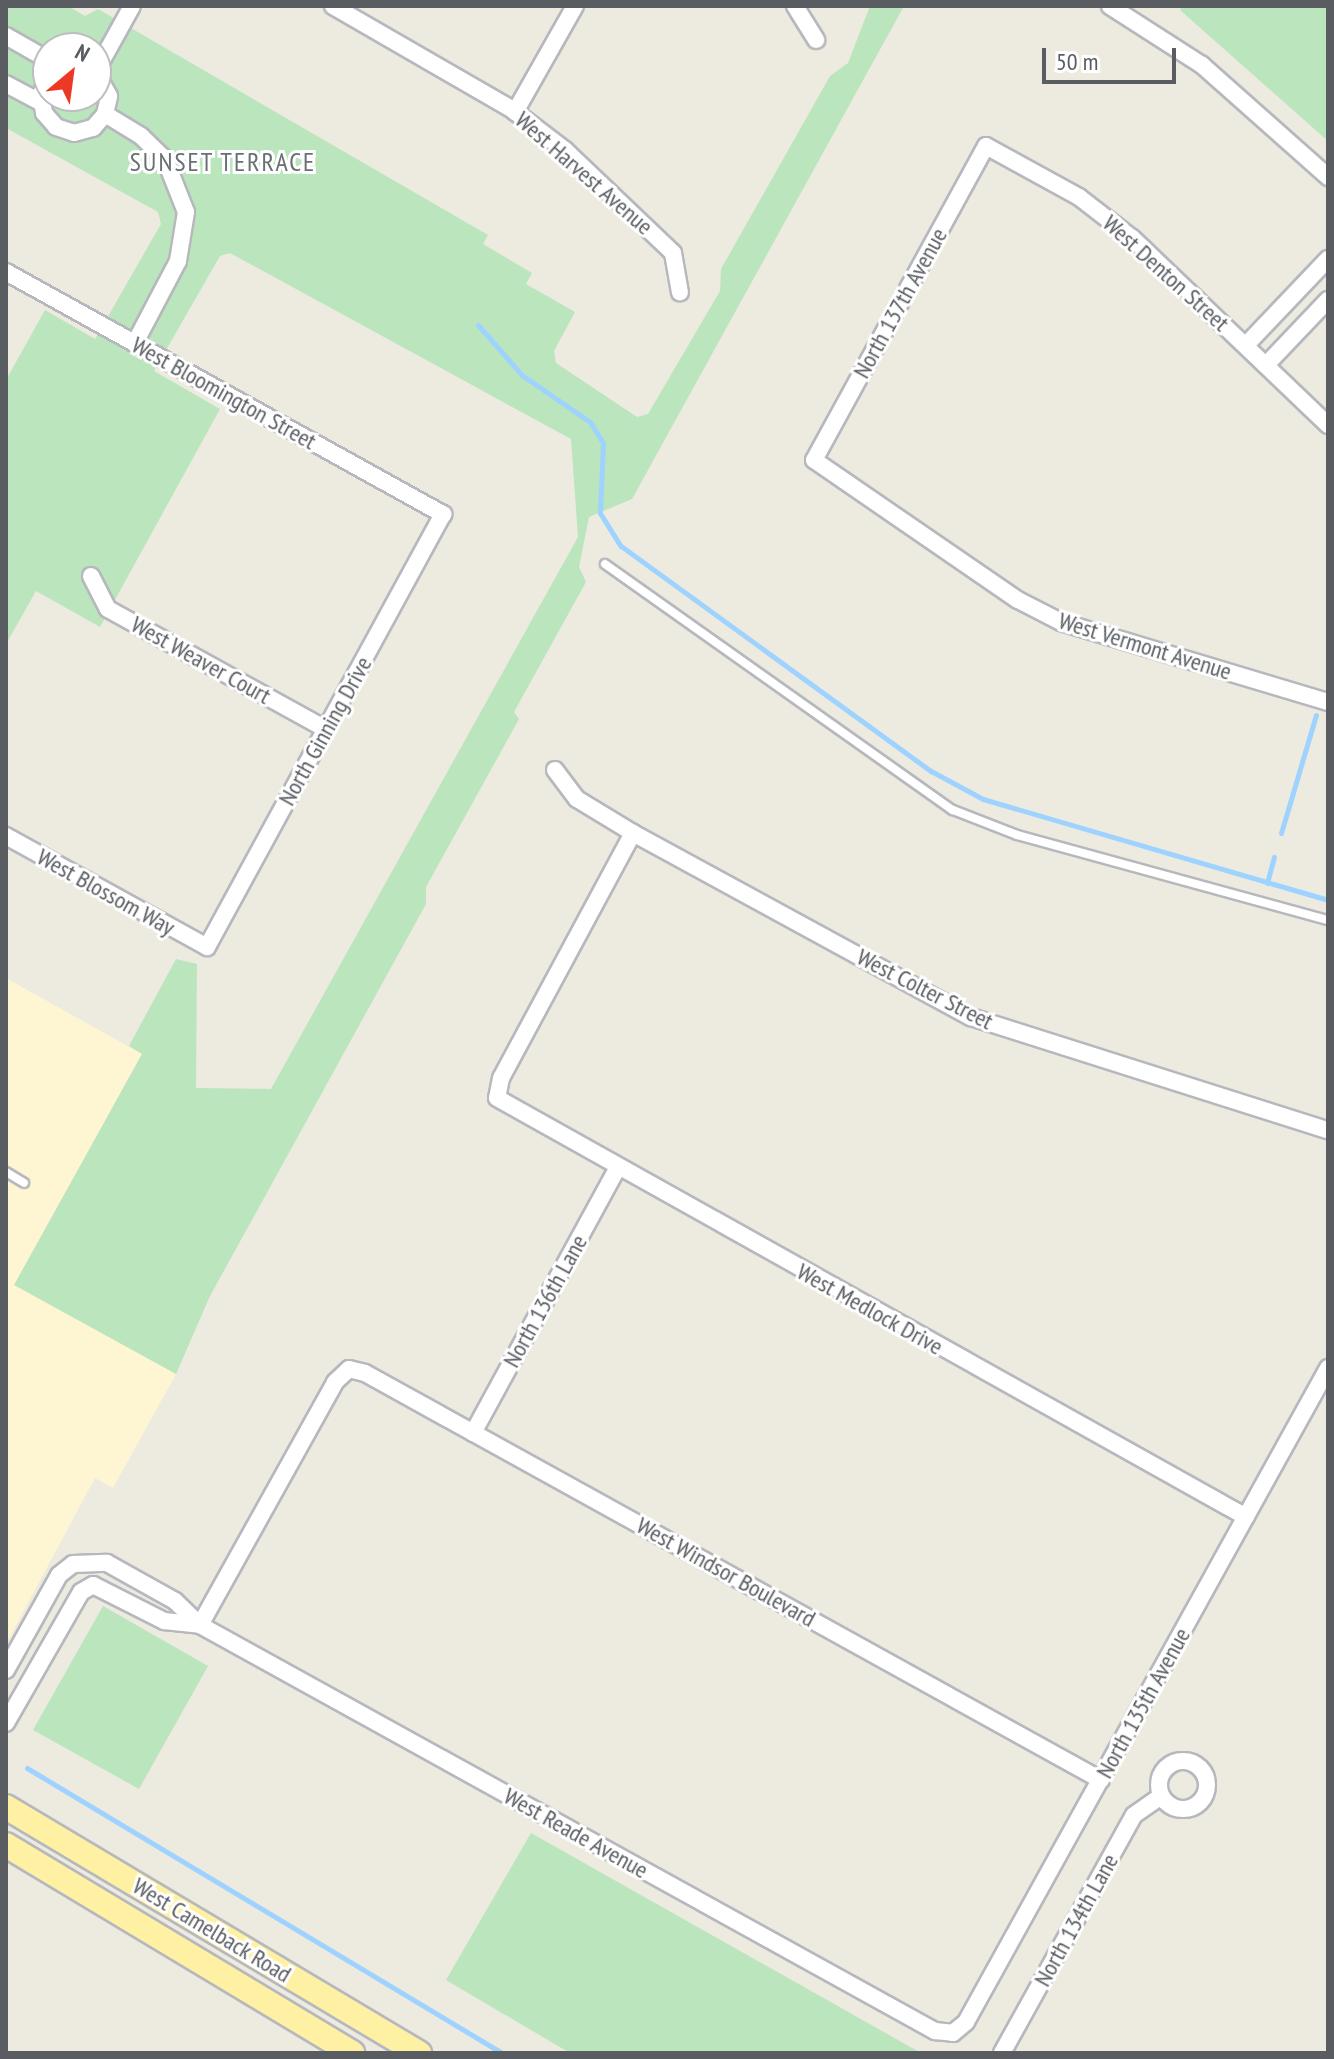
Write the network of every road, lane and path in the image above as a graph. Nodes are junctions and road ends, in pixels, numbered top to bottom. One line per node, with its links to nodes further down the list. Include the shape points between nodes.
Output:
1 (132, 6): 8 (street)
2 (333, 6): 13 (street, West Harvest Avenue)
3 (575, 6): 13 (street)
4 (795, 6): 7 (street)
5 (1110, 6): 16 (street, via 1202,65)
6 (6, 36): 9 (street)
7 (816, 40)
8 (112, 43)
9 (32, 51)
10 (6, 84): 11 (street)
11 (32, 98)
12 (45, 112): 14 (street, via 65,132 93,128)
13 (515, 112): 20 (street, West Harvest Avenue, via 614,193 673,253)
14 (105, 114): 22 (street, via 165,159 186,212 178,261)
15 (986, 146): 23 (street, West Denton Street, via 1079,197 1132,238); 26 (street, North 137th Avenue)
16 (1328, 177)
17 (1328, 259): 19 (street)
18 (6, 272): 22 (street, West Bloomington Street)
19 (1305, 283): 21 (street); 23 (street)
20 (680, 292)
21 (1327, 301): 24 (street)
22 (135, 343): 27 (street, West Bloomington Street)
23 (1246, 345): 24 (street, West Denton Street)
24 (1266, 365): 25 (street, West Denton Street)
25 (1328, 425)
26 (814, 460): 30 (street, West Vermont Avenue, via 1018,600 1061,622)
27 (443, 514): 31 (street, North Ginning Drive)
28 (605, 564): 35 (lane, via 953,810 1017,835)
29 (91, 576): 31 (street, West Weaver Court, via 108,609)
30 (1328, 702)
31 (325, 729): 36 (street, North Ginning Drive)
32 (555, 770): 33 (street, West Colter Street, via 577,799)
33 (633, 833): 37 (street, West Colter Street, via 971,1017); 38 (street, West Medlock Drive, via 501,1078 497,1098)
34 (6, 836): 36 (street, West Blossom Way)
35 (1328, 920)
36 (207, 947)
37 (1328, 1130)
38 (617, 1169): 42 (street, North 136th Lane); 43 (street, West Medlock Drive)
39 (6, 1172): 40 (lane)
40 (24, 1183)
41 (1328, 1368): 43 (street, North 135th Avenue)
42 (473, 1433): 48 (street, West Windsor Boulevard, via 349,1369 335,1382); 51 (street, West Windsor Boulevard)
43 (1246, 1517): 51 (street, North 135th Avenue)
44 (90, 1560): 45 (street); 46 (street, West Reade Avenue); 49 (street, via 59,1575)
45 (93, 1585): 47 (street, West Reade Avenue); 50 (street, via 81,1592)
46 (158, 1591): 47 (street); 48 (street, West Reade Avenue)
47 (147, 1612): 48 (street, West Reade Avenue, via 164,1621)
48 (200, 1625): 55 (street, West Reade Avenue, via 935,2031)
49 (6, 1670)
50 (6, 1723)
51 (1101, 1780): 55 (street, North 135th Avenue, via 966,2022)
52 (1161, 1796): 58 (street, North 134th Lane, via 1134,1815)
53 (6, 1807): 57 (main road, West Camelback Road)
54 (6, 1845): 56 (main road, West Camelback Road)
55 (953, 2033)
56 (352, 2053)
57 (419, 2053)
58 (1002, 2053)

